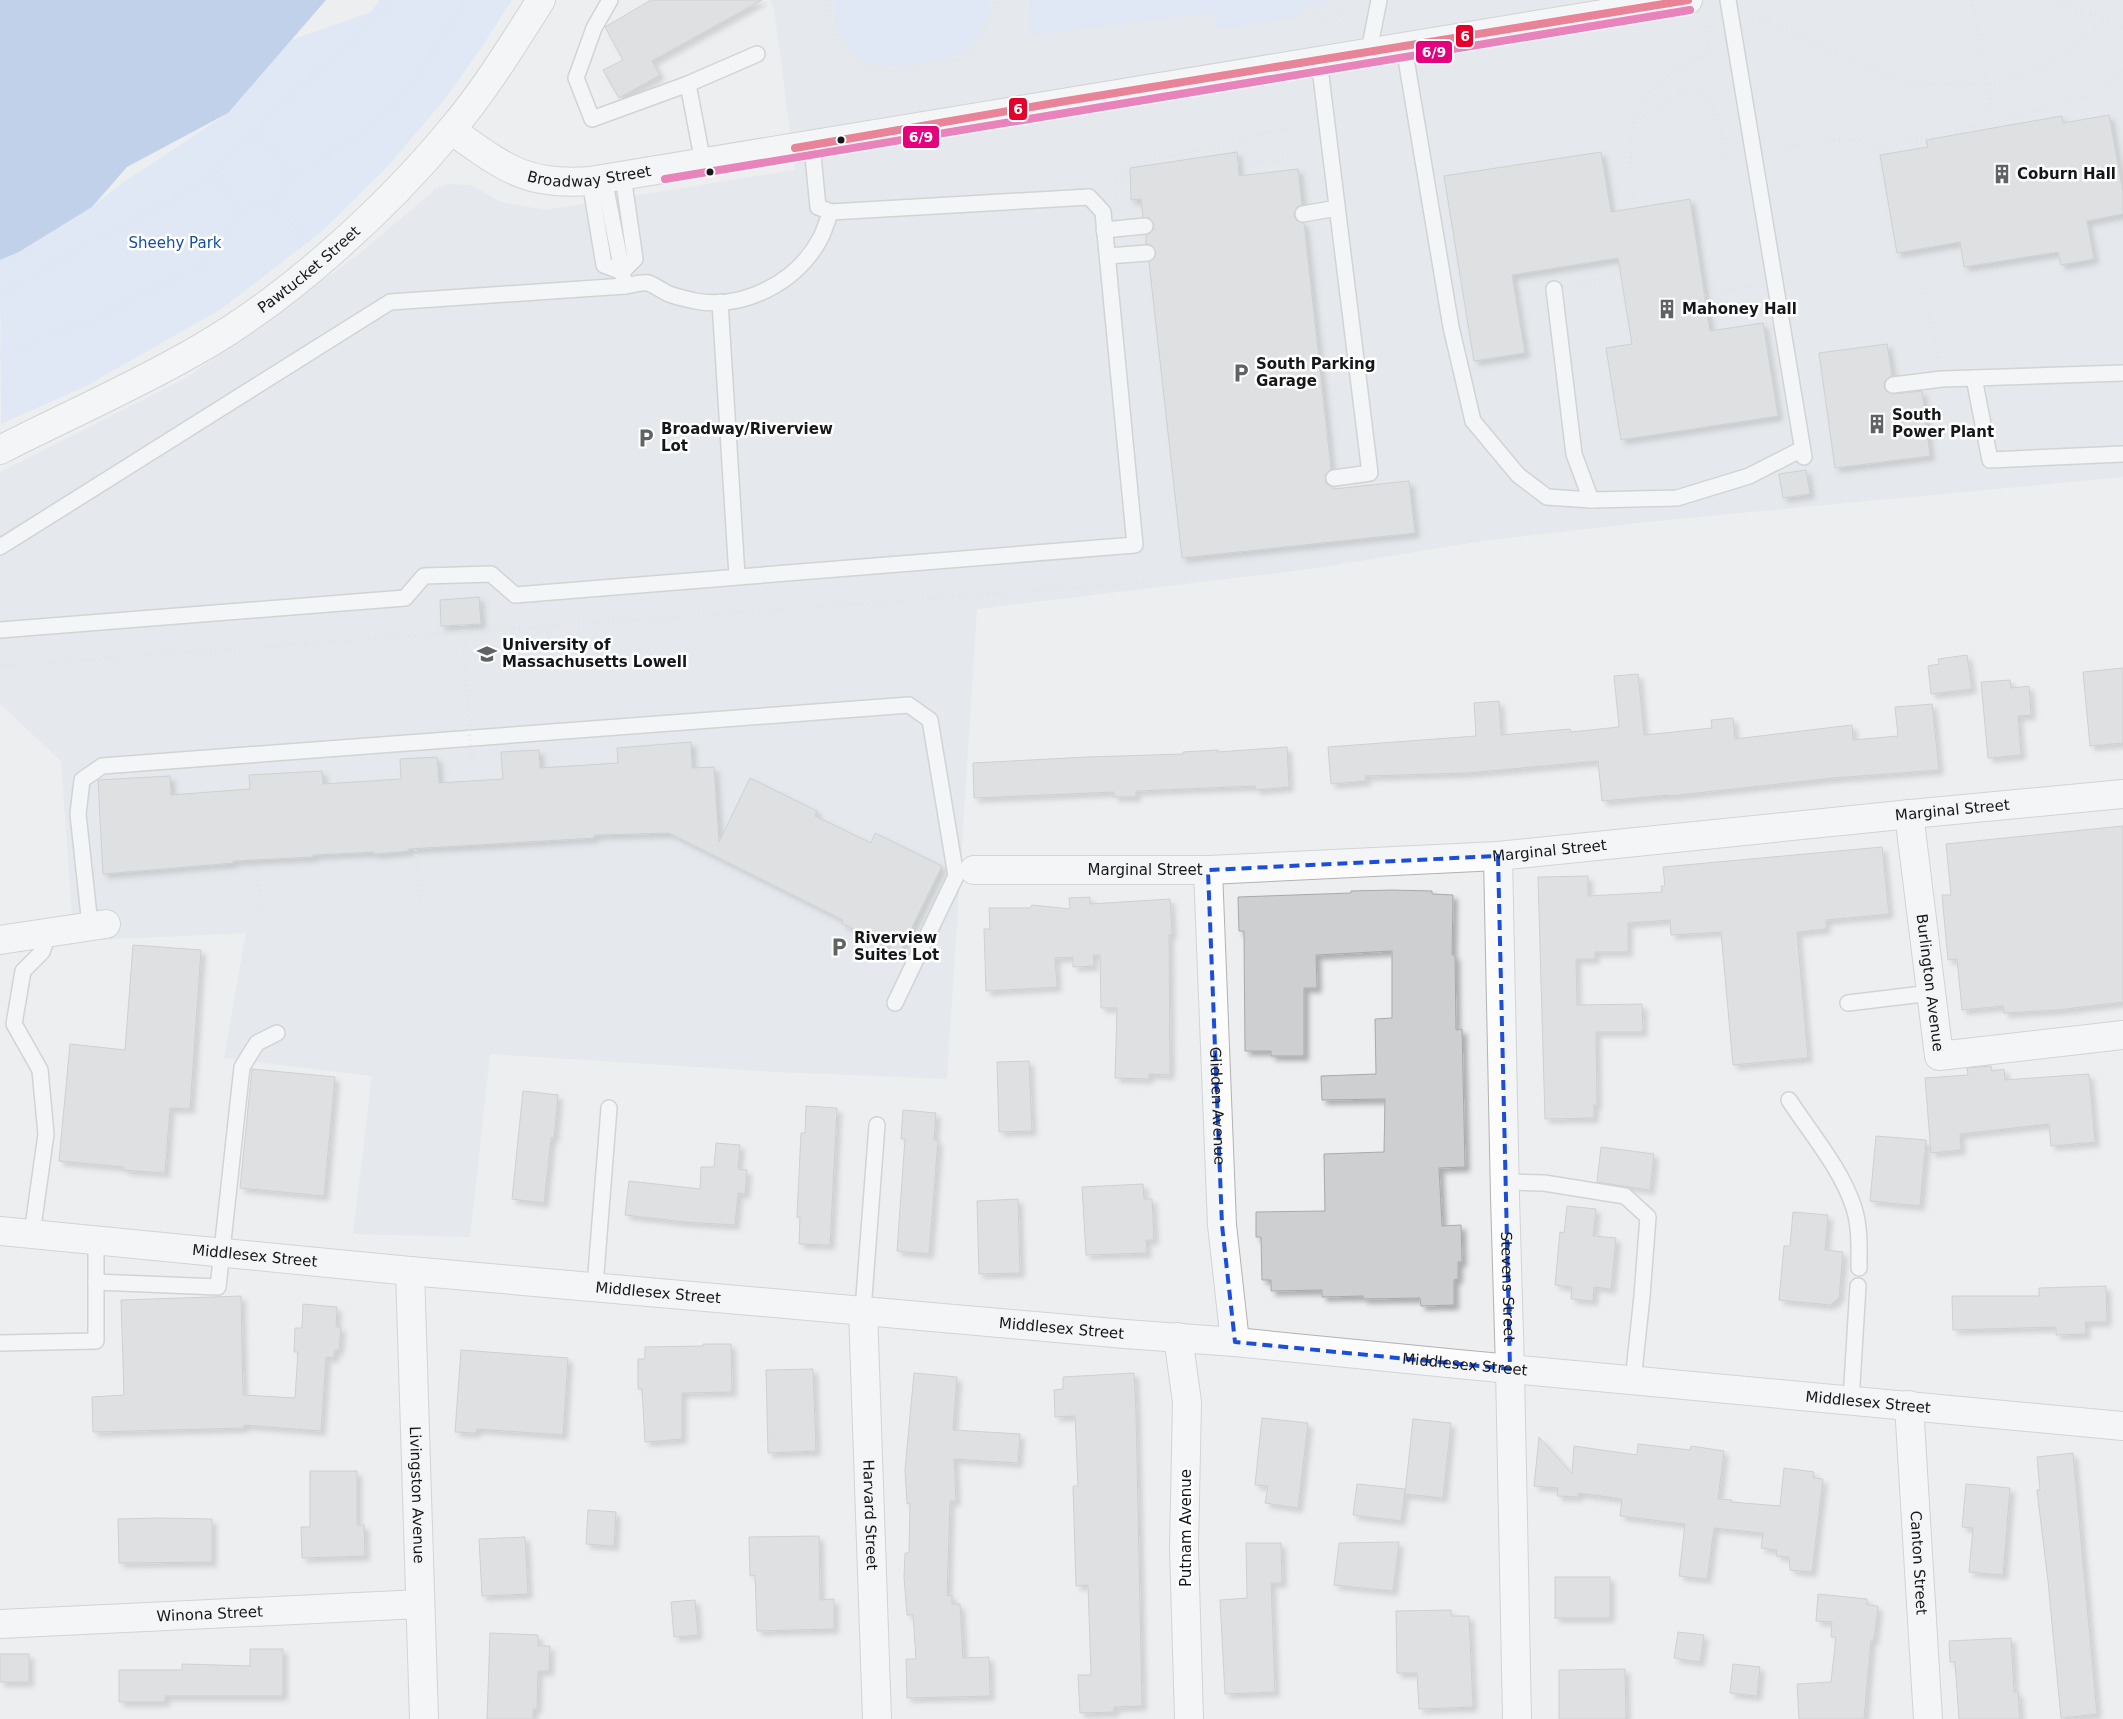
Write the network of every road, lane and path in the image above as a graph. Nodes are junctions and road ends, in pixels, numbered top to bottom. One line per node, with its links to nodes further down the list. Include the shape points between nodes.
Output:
1 (394, 0): 31 (path, via 357,38 283,101)
2 (465, 0): 38 (path, via 411,87 363,132 321,160)
3 (541, 0): 30 (street, Pawtucket Street)
4 (610, 0): 25 (lane, via 594,28 576,78 592,119)
5 (829, 0): 6 (path, via 830,20 838,43 858,63 888,72 965,58 991,20)
6 (995, 0)
7 (1379, 0): 20 (lane)
8 (1728, 0): 34 (lane)
9 (1972, 0): 24 (path)
10 (2052, 0): 15 (path)
11 (1325, 2): 17 (path, via 1344,19)
12 (1690, 4): 19 (street, Broadway Street); 28 (path, via 1710,54 1697,57 1654,88 1640,104)
13 (1316, 13): 18 (path, via 1327,21)
14 (1754, 16): 24 (path, via 1904,83)
15 (2105, 19): 16 (path); 24 (path, via 2077,46 2035,71)
16 (2123, 27)
17 (1346, 28)
18 (1329, 31)
19 (1404, 47): 20 (street, Broadway Street); 70 (lane, via 1451,328 1473,421 1518,475 1547,497)
20 (1369, 51): 22 (street, Broadway Street)
21 (757, 54): 25 (lane)
22 (1320, 60): 32 (street, Broadway Street); 44 (lane)
23 (2123, 71): 26 (path, via 2091,96)
24 (1988, 83): 26 (path)
25 (688, 84): 35 (lane)
26 (1992, 123): 29 (path); 34 (path, via 1880,148 1851,139)
27 (1292, 127): 41 (path, via 1131,166)
28 (1632, 127): 34 (path, via 1689,86 1711,99 1729,170); 45 (path)
29 (1994, 128)
30 (451, 130): 39 (street, Broadway Street, via 507,168 525,176 566,183); 53 (street, Pawtucket Street, via 407,179)
31 (251, 138): 37 (path, via 232,150); 38 (path, via 270,149)
32 (812, 146): 35 (street, Broadway Street); 47 (lane, via 818,207)
33 (1302, 158): 36 (path)
34 (1754, 158): 57 (lane)
35 (703, 162): 39 (street, Broadway Street)
36 (1238, 164)
37 (218, 171): 46 (path, via 222,187); 60 (path, via 211,178 30,276)
38 (290, 174): 43 (path, via 283,198)
39 (606, 178): 56 (lane, via 635,259); 56 (lane, via 604,264)
40 (1130, 178): 41 (path)
41 (1115, 179): 42 (path)
42 (1119, 198)
43 (272, 201): 46 (path); 53 (path)
44 (1337, 208): 48 (lane); 69 (lane, via 1370,473)
45 (1634, 208)
46 (242, 210): 62 (path, via 202,265 83,324)
47 (831, 212): 50 (lane, via 1089,197 1103,212); 61 (lane, via 820,238 798,268 784,280 743,298)
48 (1303, 214)
49 (1145, 226): 50 (lane)
50 (1104, 230): 52 (lane)
51 (1147, 253): 52 (lane)
52 (1108, 256): 72 (lane, via 1135,545)
53 (322, 259): 67 (street, Pawtucket Street, via 253,314 200,349)
54 (1621, 275): 58 (path)
55 (1923, 278): 65 (path)
56 (624, 279): 61 (lane, via 648,283 668,294); 71 (lane, via 390,302)
57 (1774, 281): 59 (path); 70 (lane, via 1803,453 1749,476 1677,498)
58 (1554, 289): 70 (lane, via 1574,454)
59 (1705, 295)
60 (0, 296)
61 (720, 302): 72 (lane)
62 (0, 354)
63 (2123, 373): 64 (lane)
64 (1974, 378): 65 (lane); 68 (lane, via 1990,460)
65 (1942, 379): 66 (lane)
66 (1893, 385)
67 (0, 450)
68 (2123, 454)
69 (1334, 478)
70 (1591, 500)
71 (0, 547)
72 (737, 576): 74 (lane, via 515,595 491,574 424,576 405,598)
73 (1144, 583): 75 (path)
74 (0, 630)
75 (458, 633): 76 (path); 77 (path, bridge, via 462,627)
76 (0, 666)
77 (472, 781)
78 (2123, 794): 79 (street, Marginal Street)
79 (1909, 814): 81 (street, Marginal Street); 90 (street, Burlington Avenue)
80 (416, 850): 85 (path)
81 (1498, 856): 84 (street, Marginal Street); 98 (street, Stevens Street)
82 (258, 870): 86 (path)
83 (974, 870): 84 (street, Marginal Street)
84 (1208, 870): 111 (street, Glidden Avenue, via 1222,1225)
85 (419, 901)
86 (261, 913)
87 (98, 924): 88 (street); 91 (lane, via 78,814 82,780 102,766 909,705 930,720 956,876)
88 (49, 932): 89 (street); 100 (lane, via 42,952 23,971 14,1024 40,1070 46,1134)
89 (0, 940)
90 (1931, 993): 92 (lane); 94 (street, Burlington Avenue, via 1939,1056)
91 (895, 1003)
92 (1848, 1003)
93 (277, 1033): 102 (lane, via 257,1043 242,1067)
94 (2123, 1036)
95 (1788, 1100): 103 (lane, via 1842,1180 1854,1209 1860,1241)
96 (609, 1108): 106 (lane)
97 (877, 1125): 108 (lane)
98 (1506, 1182): 112 (street, Stevens Street); 113 (lane, via 1544,1183 1625,1196 1648,1217)
99 (0, 1231): 100 (street, Middlesex Street)
100 (32, 1234): 101 (street, Middlesex Street)
101 (96, 1240): 102 (street, Middlesex Street); 105 (lane)
102 (223, 1253): 104 (street, Middlesex Street); 105 (lane, via 218,1287)
103 (1859, 1268)
104 (410, 1271): 106 (street, Middlesex Street); 117 (street, Livingston Avenue)
105 (96, 1282): 110 (lane, via 96,1341)
106 (595, 1286): 108 (street, Middlesex Street)
107 (1858, 1286): 114 (lane)
108 (863, 1310): 109 (street, Middlesex Street); 120 (street, Harvard Street)
109 (1178, 1337): 111 (street, Middlesex Street); 121 (street, Putnam Avenue, via 1188,1402 1184,1548)
110 (0, 1342)
111 (1235, 1342): 112 (street, Middlesex Street)
112 (1510, 1369): 113 (street, Middlesex Street); 122 (street, Stevens Street)
113 (1633, 1381): 114 (street, Middlesex Street)
114 (1850, 1400): 115 (street, Middlesex Street)
115 (1909, 1406): 116 (street, Middlesex Street); 123 (street, Canton Street)
116 (2123, 1426)
117 (420, 1604): 118 (street, Winona Street); 119 (street, Livingston Avenue)
118 (0, 1624)
119 (424, 1719)
120 (876, 1719)
121 (1189, 1719)
122 (1517, 1719)
123 (1928, 1719)

